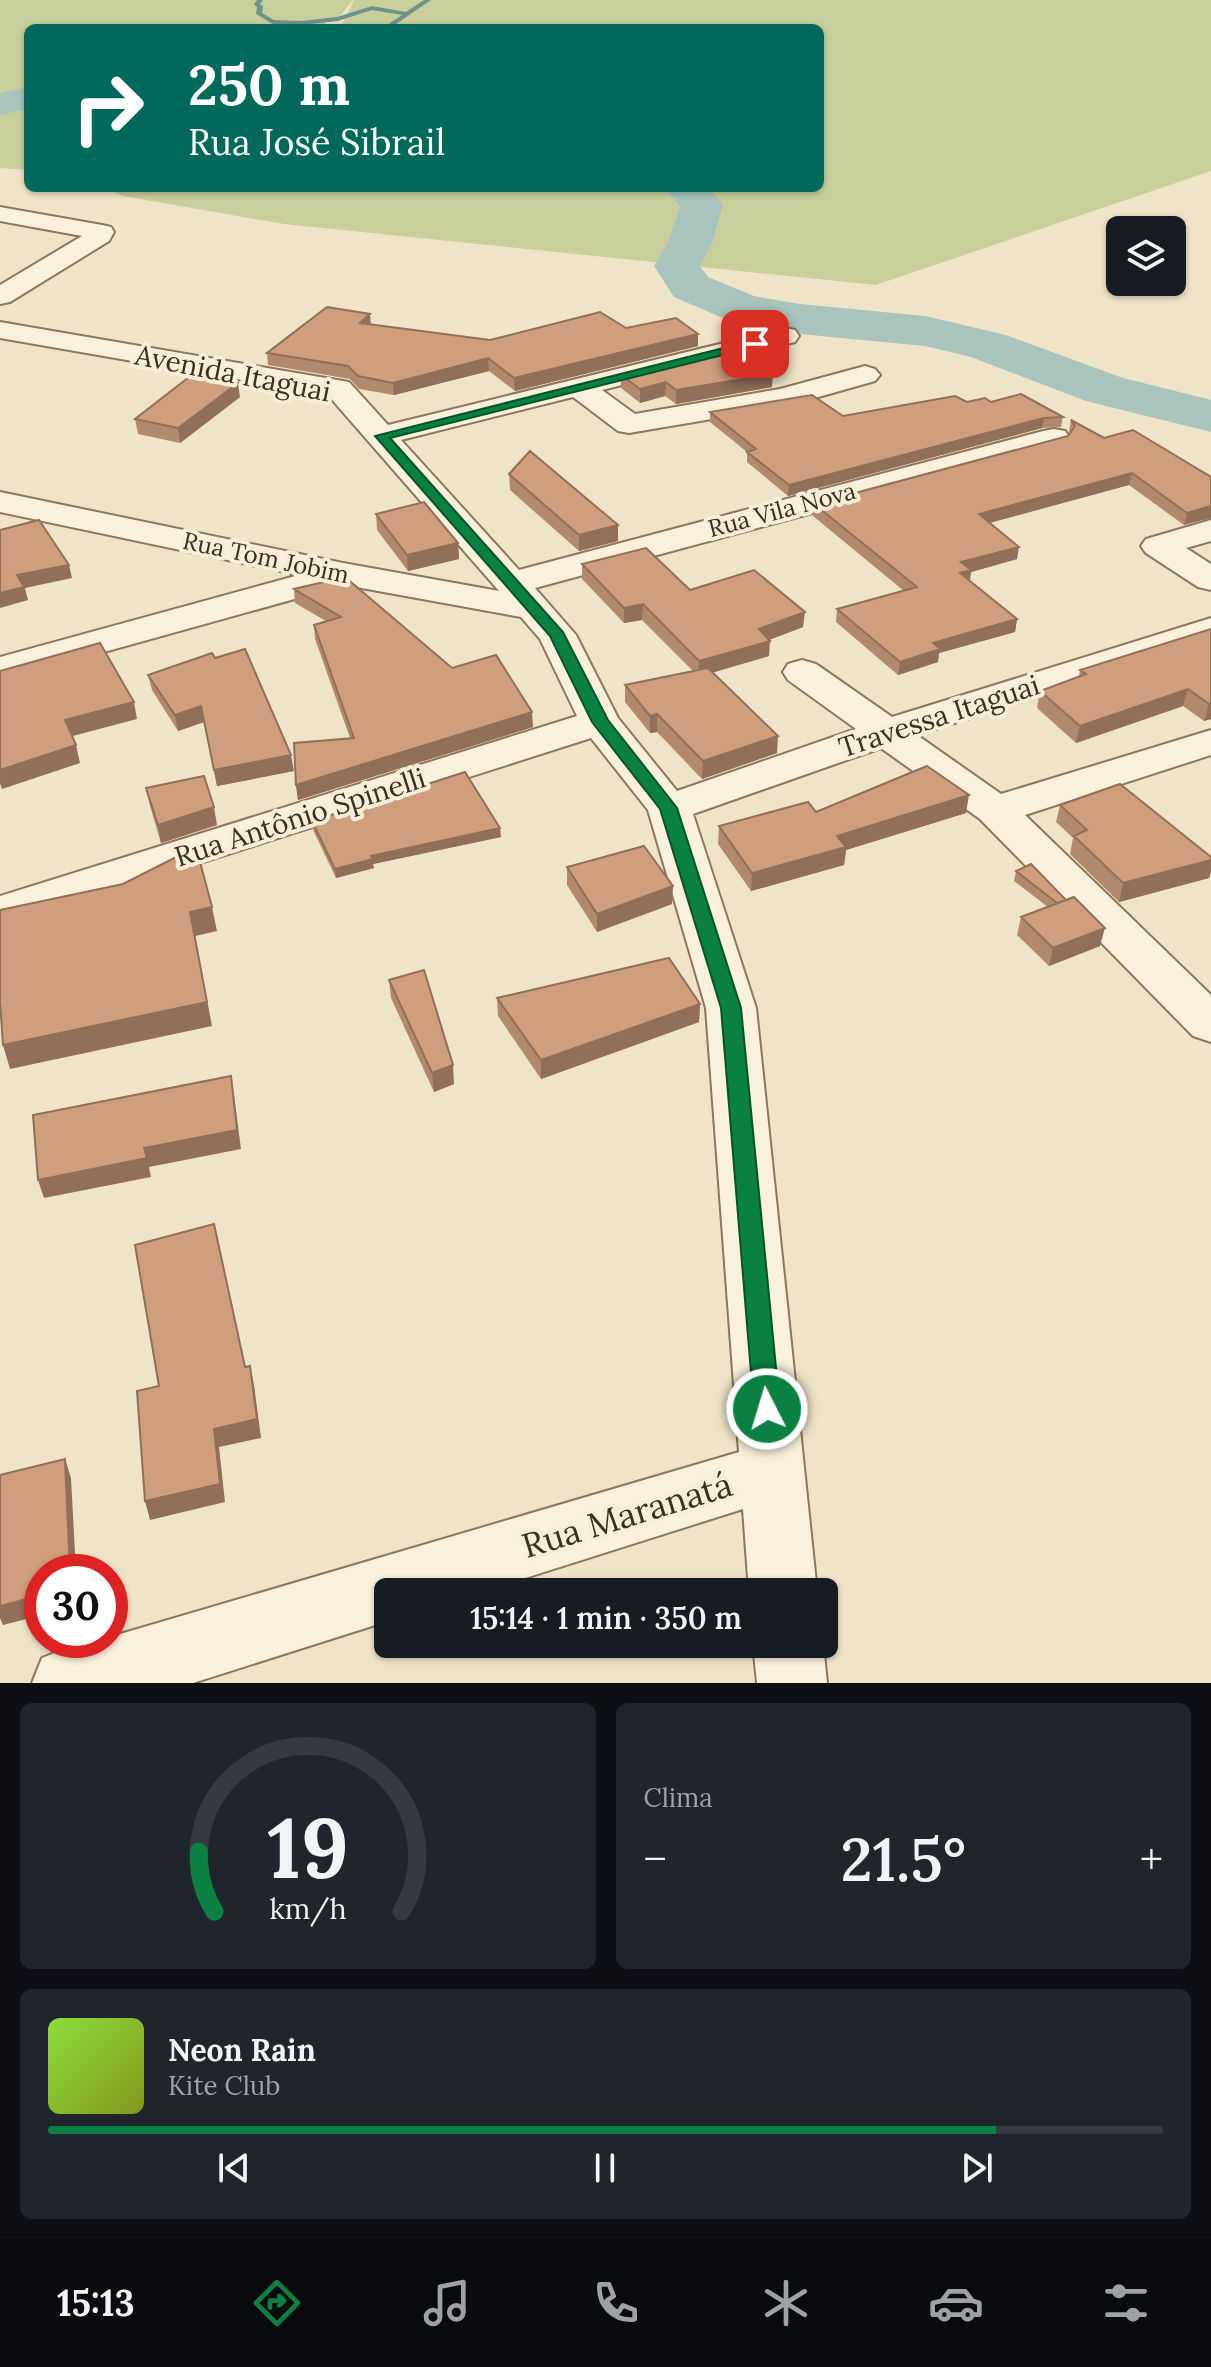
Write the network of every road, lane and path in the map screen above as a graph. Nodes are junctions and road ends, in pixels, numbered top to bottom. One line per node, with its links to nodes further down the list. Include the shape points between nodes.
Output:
1 (0, 214): 2 (street, via 102,232)
2 (0, 296)
3 (0, 330): 7 (street, Avenida Itaguai, via 338,388)
4 (785, 336): 6 (street)
5 (865, 375): 6 (street, via 783,398 629,424)
6 (578, 387): 7 (street)
7 (381, 436): 13 (street, Avenida Itaguai)
8 (1054, 438): 13 (street, Rua Vila Nova)
9 (0, 502): 11 (street, Rua Tom Jobim)
10 (1211, 530): 12 (street, via 1158,546)
11 (343, 574): 13 (street, Rua Tom Jobim); 15 (street)
12 (1211, 579)
13 (521, 596): 17 (street, Avenida Itaguai, via 557,635)
14 (1211, 629): 18 (street, Travessa Itaguai)
15 (0, 669)
16 (802, 672): 18 (street)
17 (600, 722): 20 (street, Avenida Itaguai); 22 (street, Rua Antônio Spinelli)
18 (887, 732): 20 (street, Travessa Itaguai); 21 (street)
19 (1211, 742): 21 (street)
20 (669, 808): 24 (street, Avenida Itaguai, via 731,1008)
21 (995, 810): 23 (street)
22 (0, 912)
23 (1202, 1003)
24 (772, 1471): 25 (street, Avenida Itaguai); 27 (street, Rua Maranatá)
25 (782, 1578)
26 (789, 1658): 28 (street)
27 (67, 1683)
28 (792, 1683)

